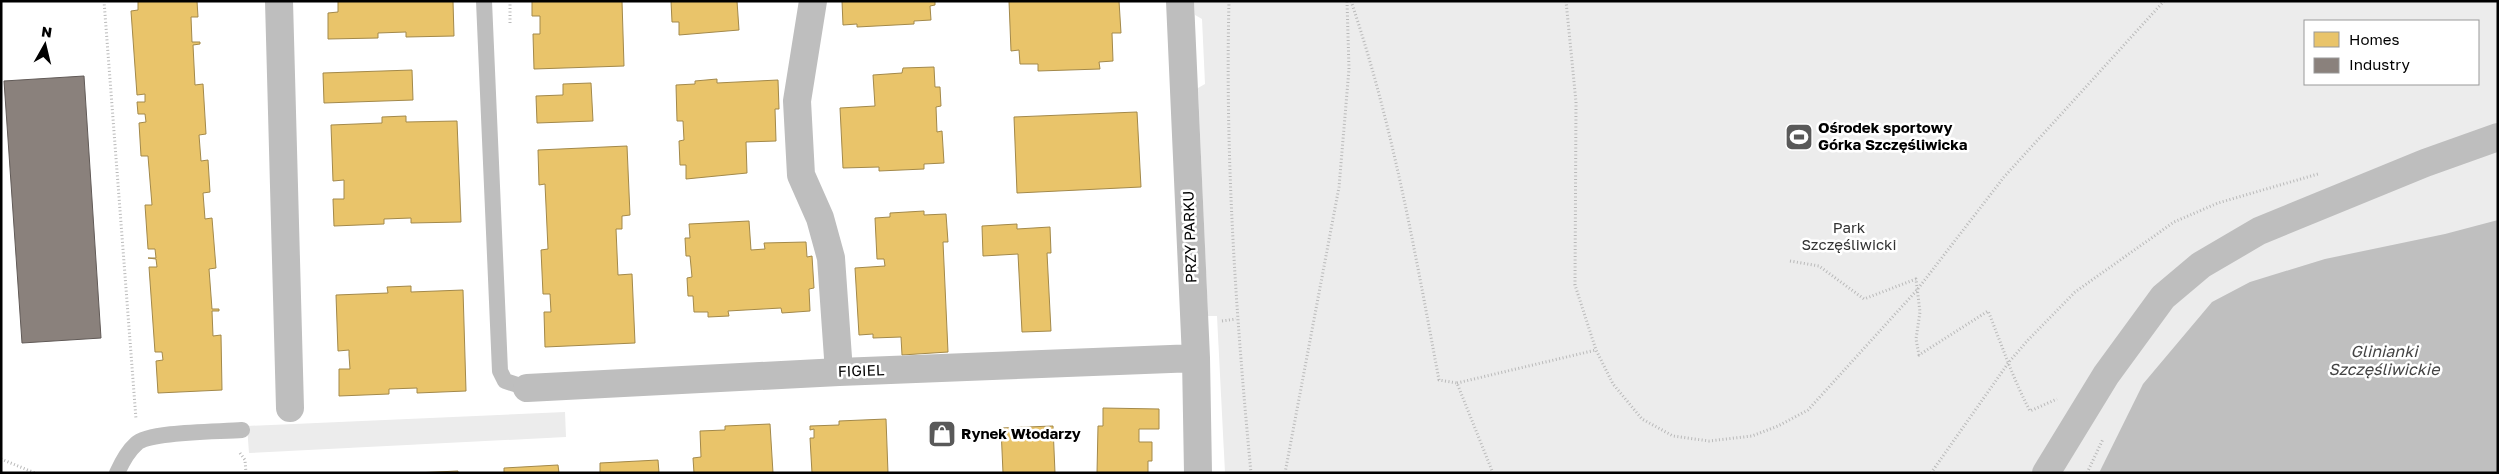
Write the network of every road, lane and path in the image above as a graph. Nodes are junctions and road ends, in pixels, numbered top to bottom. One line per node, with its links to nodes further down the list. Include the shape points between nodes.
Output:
1 (104, 1): 19 (path)
2 (279, 1): 20 (street)
3 (484, 1): 17 (lane, via 500,370 505,382)
4 (813, 1): 15 (street, via 797,101 801,175 820,218 831,258)
5 (1180, 1): 14 (street, PRZY PARKU)
6 (1229, 1): 29 (path, via 1227,85 1236,320)
7 (1349, 1): 16 (path, via 1364,42 1399,171 1439,380); 30 (path, via 1349,69 1340,187)
8 (1566, 1): 13 (path, via 1576,102 1575,286)
9 (2164, 1): 12 (path, via 2004,177)
10 (2498, 137): 32 (street, via 2258,231 2201,264 2163,297 2106,375)
11 (1790, 261): 12 (path, via 1819,266 1864,299 1916,279)
12 (1917, 290): 13 (path, via 1808,410 1752,436 1709,441 1673,436 1642,419 1613,384); 18 (path, via 1920,312 1916,339 1919,355 1988,311 2014,380 2030,411)
13 (1596, 350): 16 (path)
14 (1196, 358): 15 (street, FIGIEL); 28 (street, PRZY PARKU)
15 (839, 372): 17 (street, FIGIEL)
16 (1457, 382): 31 (path)
17 (527, 388)
18 (2064, 395)
19 (133, 396)
20 (290, 408)
21 (242, 430): 26 (lane, via 151,436 137,442)
22 (2104, 437): 33 (path)
23 (240, 454): 27 (path, via 245,460)
24 (1, 459): 25 (path)
25 (35, 473)
26 (117, 473)
27 (246, 473)
28 (1198, 473)
29 (1251, 473)
30 (1285, 473)
31 (1493, 473)
32 (2046, 473)
33 (2087, 473)

